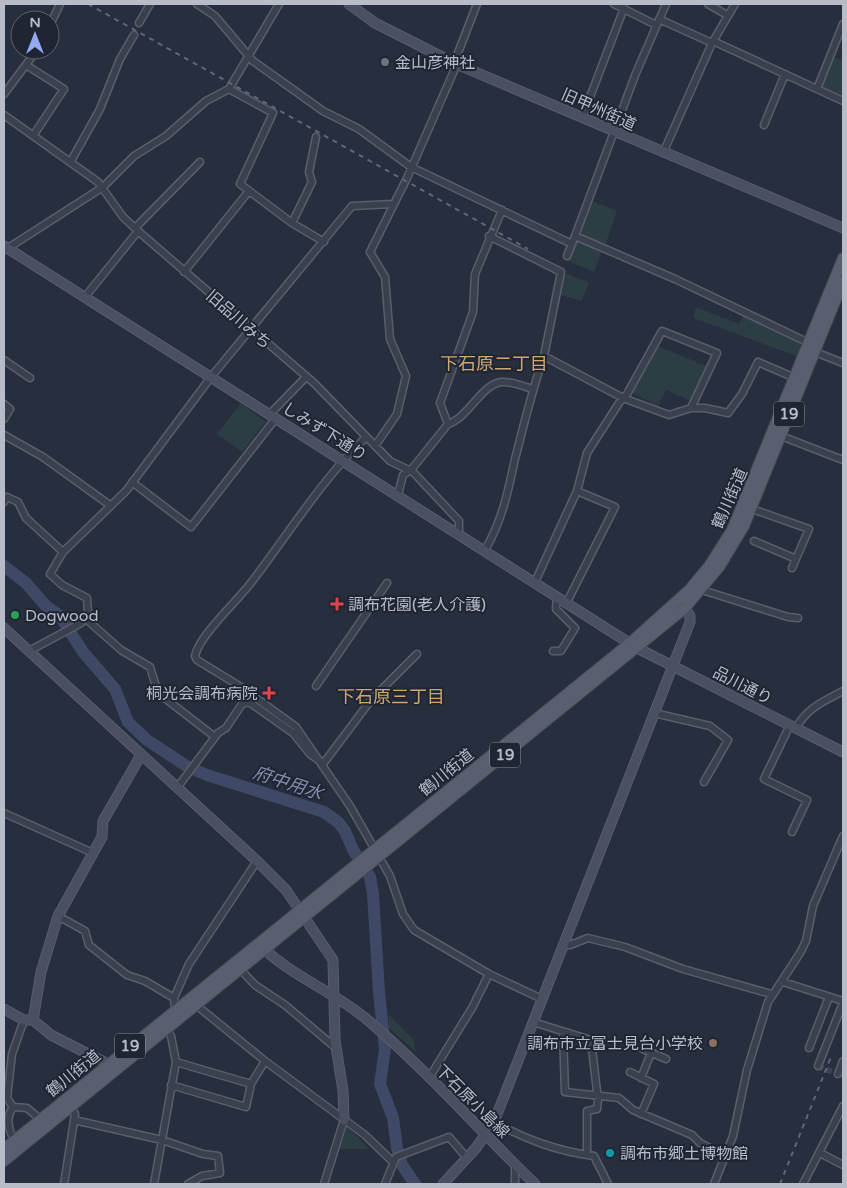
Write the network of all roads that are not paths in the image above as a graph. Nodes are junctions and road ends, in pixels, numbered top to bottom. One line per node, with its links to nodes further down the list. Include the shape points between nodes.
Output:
1 (150, 4): 13 (street)
2 (197, 4): 17 (street, via 215,16)
3 (279, 4): 17 (street)
4 (349, 4): 19 (street, 旧甲州街道, via 375,24)
5 (477, 4): 19 (street)
6 (614, 4): 10 (street)
7 (666, 4): 12 (street)
8 (708, 4): 11 (street)
9 (735, 4): 11 (street)
10 (624, 8): 12 (street); 27 (street)
11 (727, 15): 16 (street)
12 (658, 22): 16 (street); 29 (street)
13 (139, 24)
14 (843, 24): 23 (street)
15 (134, 35): 33 (street, via 120,58 100,109)
16 (713, 42): 21 (street); 32 (street)
17 (250, 56): 22 (street); 35 (street, via 323,111 359,129)
18 (30, 60): 20 (street)
19 (455, 64): 27 (street, 旧甲州街道); 35 (street)
20 (26, 65): 24 (street); 30 (street, via 64,89)
21 (785, 74): 23 (street); 28 (street)
22 (229, 88): 36 (street, via 206,101 166,136 134,156); 37 (street, via 273,113 240,184)
23 (817, 88): 25 (street)
24 (4, 94)
25 (843, 101)
26 (4, 115): 30 (street, 旧品川みち)
27 (582, 118): 29 (street, 旧甲州街道)
28 (764, 125)
29 (614, 132): 32 (street, 旧甲州街道); 44 (street)
30 (33, 136): 33 (street, 旧品川みち)
31 (316, 137): 40 (street, via 309,172 312,182)
32 (663, 153): 41 (street, 旧甲州街道)
33 (71, 161): 36 (street, 旧品川みち)
34 (200, 162): 42 (street)
35 (411, 167): 38 (street); 39 (street)
36 (102, 188): 42 (street, 旧品川みち); 47 (street)
37 (248, 191): 40 (street); 50 (street)
38 (393, 204): 45 (street, via 352,206); 72 (street, via 370,252 385,277 392,347 405,368 406,376 397,414)
39 (502, 210): 43 (street); 46 (street)
40 (292, 223): 45 (street)
41 (843, 228)
42 (137, 230): 50 (street, 旧品川みち); 52 (street)
43 (489, 236): 55 (street, via 561,272); 68 (street, via 475,274 473,312 468,331 440,403)
44 (575, 236): 46 (street); 54 (street, via 675,279)
45 (324, 242): 53 (street)
46 (572, 244): 48 (street)
47 (5, 248): 52 (street, しみず下通り)
48 (567, 256)
49 (843, 258): 54 (main road, 鶴川街道 / 19)
50 (184, 272): 53 (street, 旧品川みち)
51 (843, 282): 54 (main road, 鶴川街道 / 19)
52 (85, 297): 58 (street, しみず下通り)
53 (251, 330): 58 (street); 59 (street, 旧品川みち)
54 (812, 347): 57 (street); 61 (main road, 鶴川街道 / 19); 70 (main road, 鶴川街道 / 19)
55 (544, 356): 62 (street); 63 (street)
56 (4, 360): 60 (street)
57 (843, 363)
58 (211, 376): 66 (street, しみず下通り); 76 (street)
59 (306, 377): 66 (street); 71 (street, 旧品川みち)
60 (30, 378)
61 (795, 378): 65 (street, via 758,362 728,413); 97 (main road, 鶴川街道 / 19, via 747,499 722,547 689,590)
62 (532, 389): 68 (street, via 508,382 496,384 461,417); 84 (street, via 508,495 496,531)
63 (623, 398): 65 (street, via 669,415); 65 (street, via 662,332 717,353); 77 (street, via 587,453)
64 (4, 404): 67 (street, via 10,409)
65 (691, 408)
66 (273, 416): 74 (street, しみず下通り); 76 (street, via 191,527)
67 (4, 419)
68 (448, 424): 75 (street)
69 (4, 435): 80 (street, via 44,457)
70 (781, 436): 73 (street); 81 (main road, 鶴川街道 / 19)
71 (366, 438): 72 (street, 旧品川みち); 74 (street)
72 (375, 446): 75 (street, 旧品川みち, via 390,461)
73 (843, 460)
74 (344, 461): 78 (street, しみず下通り); 109 (street, via 250,584 202,639 195,656 196,660 241,687 296,727)
75 (411, 470): 78 (street, via 403,475); 82 (street, 旧品川みち, via 459,521)
76 (132, 482): 80 (street)
77 (577, 491): 88 (street); 92 (street, via 615,507)
78 (398, 495): 82 (street, しみず下通り)
79 (4, 502): 85 (street, via 7,497 18,502 26,518)
80 (111, 506): 85 (street)
81 (752, 508): 86 (street, via 809,529); 90 (main road, 鶴川街道 / 19, via 729,553)
82 (459, 534): 84 (street, しみず下通り)
83 (754, 541): 86 (street)
84 (485, 550): 88 (street, しみず下通り)
85 (63, 552): 95 (street, via 50,574 62,585 87,598 90,609)
86 (796, 559): 87 (street)
87 (792, 568)
88 (535, 582): 91 (street, しみず下通り)
89 (387, 583): 102 (street)
90 (702, 590): 93 (main road, 鶴川街道 / 19); 94 (street)
91 (558, 596): 92 (street, しみず下通り); 98 (street, via 556,609 575,628 561,651)
92 (567, 602): 97 (street, しみず下通り)
93 (685, 608): 97 (main road, 鶴川街道 / 19); 101 (street, via 690,622)
94 (798, 618)
95 (86, 620): 99 (street); 106 (street, via 122,650 150,666 158,693)
96 (4, 628): 99 (street)
97 (634, 646): 101 (street, 品川通り); 116 (main road, 鶴川街道 / 19)
98 (553, 650)
99 (29, 651): 108 (street)
100 (417, 654): 109 (street, via 370,700)
101 (673, 666): 104 (street); 105 (street, 品川通り)
102 (316, 686)
103 (843, 691): 105 (street, via 818,703)
104 (654, 713): 110 (street, via 710,726 728,740); 120 (street)
105 (793, 727): 107 (street, 品川通り); 113 (street, via 764,779 807,800)
106 (215, 737): 109 (street, via 226,728 242,704 249,702 293,733); 111 (street)
107 (843, 752)
108 (141, 755): 111 (street); 115 (street, via 103,821 102,837)
109 (322, 764): 116 (street, via 350,806)
110 (704, 782)
111 (177, 788): 117 (street)
112 (4, 814): 115 (street)
113 (792, 832)
114 (843, 836): 124 (street, via 813,906 806,940)
115 (93, 853): 119 (street)
116 (374, 855): 118 (main road, 鶴川街道 / 19); 123 (street, via 390,876 403,914 414,930)
117 (257, 861): 118 (street, via 286,890); 128 (street, via 190,964)
118 (303, 913): 121 (main road, 鶴川街道 / 19); 126 (street, via 333,960)
119 (58, 916): 128 (street, via 85,931 89,945 127,975 145,981); 134 (street)
120 (564, 944): 125 (street, via 588,938 626,947 683,969); 129 (street)
121 (261, 947): 122 (main road, 鶴川街道 / 19); 126 (street); 133 (main road, 鶴川街道 / 19)
122 (241, 970): 131 (main road, 鶴川街道 / 19); 138 (street, via 255,985 285,1005)
123 (489, 974): 129 (street); 150 (street)
124 (782, 982): 125 (street); 127 (street)
125 (772, 994): 170 (street, via 751,1055)
126 (334, 995): 138 (street); 150 (street, 下石原小島線, via 375,1026)
127 (829, 997): 130 (street); 139 (street)
128 (174, 998): 133 (street)
129 (542, 1000): 135 (street)
130 (843, 1002): 147 (street)
131 (196, 1005): 136 (main road, 鶴川街道 / 19); 144 (street)
132 (4, 1009): 134 (street)
133 (175, 1010): 146 (main road, 鶴川街道 / 19)
134 (28, 1020): 146 (street, via 50,1035); 156 (street, via 12,1054 7,1098)
135 (533, 1022): 137 (street); 163 (street)
136 (167, 1030): 145 (street); 157 (main road, 鶴川街道 / 19)
137 (563, 1032): 154 (street, via 591,1040); 154 (street, via 566,1092)
138 (336, 1048): 162 (street)
139 (809, 1048)
140 (643, 1049): 141 (street)
141 (651, 1053): 142 (street); 151 (street)
142 (666, 1060)
143 (843, 1060): 149 (street)
144 (265, 1061): 152 (street); 162 (street)
145 (176, 1062): 152 (street); 153 (street)
146 (108, 1064): 159 (main road, 鶴川街道 / 19)
147 (818, 1066)
148 (630, 1072): 151 (street)
149 (838, 1074)
150 (429, 1078): 164 (street, 下石原小島線)
151 (641, 1078): 158 (street, via 654,1084)
152 (251, 1084): 153 (street, via 246,1107)
153 (171, 1085): 165 (street)
154 (598, 1096): 158 (street, via 619,1098); 169 (street, via 597,1109 587,1111)
155 (843, 1106): 160 (street)
156 (13, 1107): 159 (street, via 28,1108); 166 (street, via 9,1128)
157 (71, 1107): 161 (street); 166 (main road, 鶴川街道 / 19)
158 (641, 1114): 170 (street, via 692,1135 700,1143)
159 (40, 1119): 166 (main road, 鶴川街道 / 19)
160 (841, 1119): 168 (street)
161 (74, 1120): 165 (street); 176 (street)
162 (344, 1120): 172 (street); 179 (street)
163 (494, 1122): 164 (street); 169 (street, via 548,1147)
164 (486, 1135): 171 (street); 174 (street, 下石原小島線)
165 (162, 1140): 177 (street); 178 (street, via 218,1156 220,1173 202,1176)
166 (18, 1144): 167 (main road, 鶴川街道 / 19); 173 (main road, 鶴川街道 / 19)
167 (4, 1149)
168 (820, 1153): 175 (street); 186 (street)
169 (587, 1155): 184 (street, via 594,1156)
170 (726, 1156): 185 (street)
171 (467, 1158): 172 (street, via 449,1137 403,1153); 181 (street)
172 (394, 1160): 180 (street)
173 (4, 1161)
174 (515, 1164): 182 (street); 183 (street, 下石原小島線)
175 (843, 1165)
176 (64, 1184)
177 (154, 1184)
178 (188, 1184)
179 (324, 1184)
180 (385, 1184)
181 (443, 1184)
182 (514, 1184)
183 (535, 1184)
184 (608, 1184)
185 (714, 1184)
186 (804, 1184)

